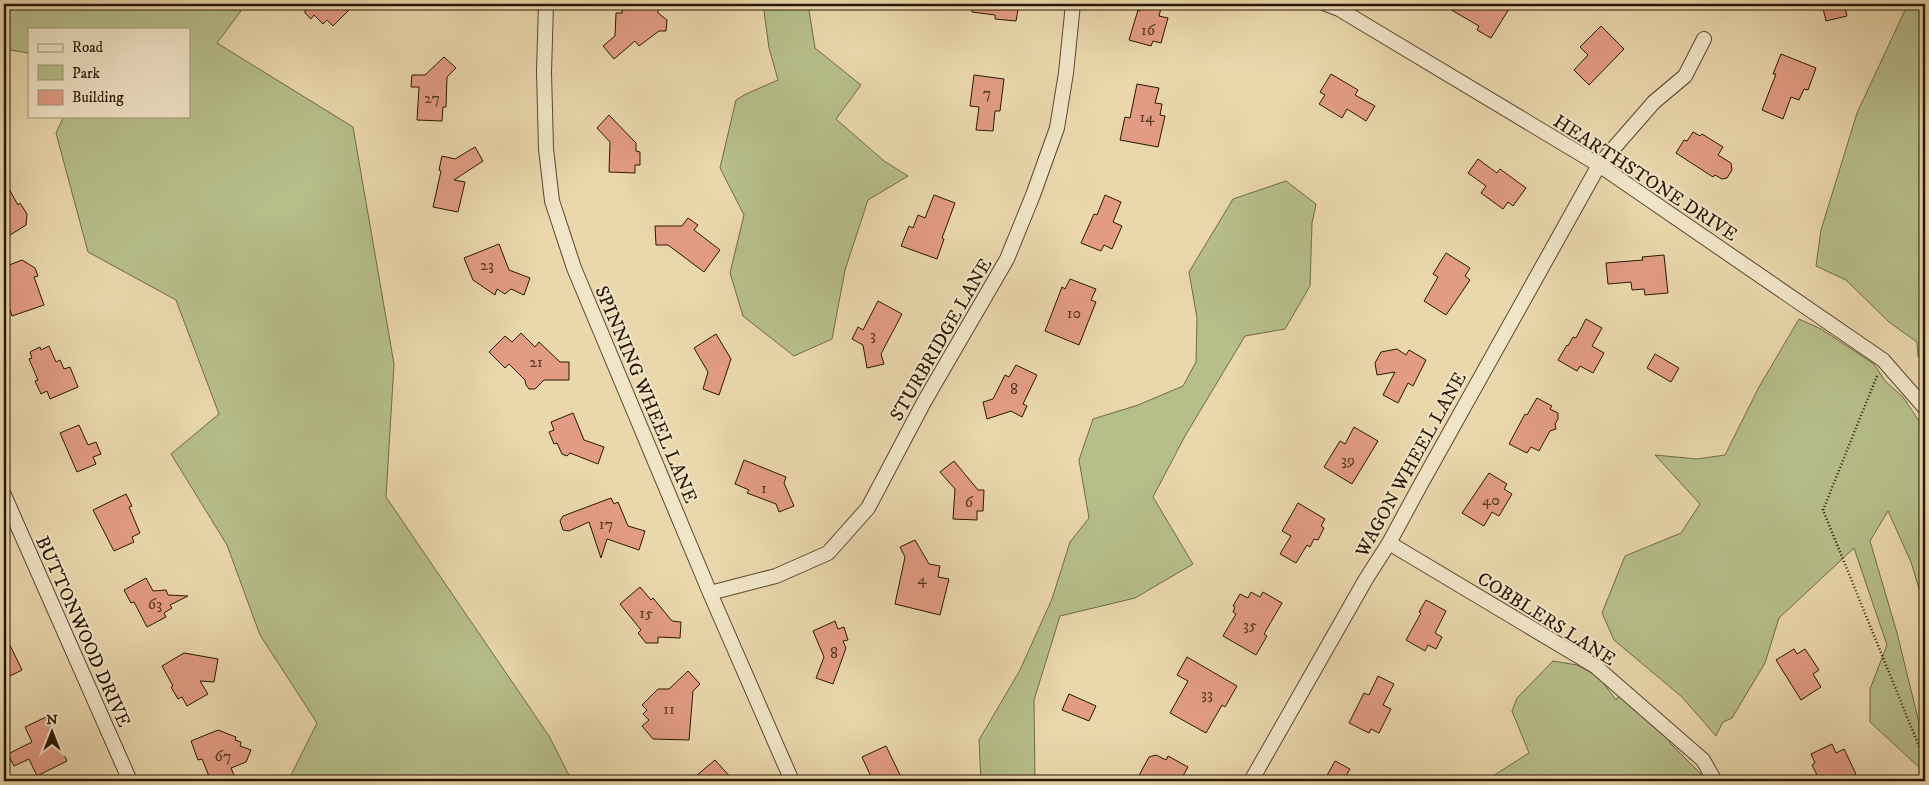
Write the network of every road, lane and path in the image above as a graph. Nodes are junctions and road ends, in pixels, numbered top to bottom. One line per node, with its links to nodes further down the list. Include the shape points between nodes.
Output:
1 (546, 4): 10 (street, SPINNING WHEEL LANE, via 546,149 552,202 574,268)
2 (1073, 4): 10 (street, STURBRIDGE LANE, via 1057,128 1007,259 924,402 868,508 828,553 776,576)
3 (1326, 4): 5 (street, HEARTHSTONE DRIVE)
4 (1704, 39): 5 (street, WAGON WHEEL LANE, via 1685,76 1654,102)
5 (1599, 165): 6 (street, HEARTHSTONE DRIVE); 9 (street, WAGON WHEEL LANE)
6 (1883, 360): 7 (street, HEARTHSTONE DRIVE); 11 (path, via 1823,510)
7 (1925, 408)
8 (4, 495): 12 (street, BUTTONWOOD DRIVE)
9 (1390, 543): 14 (street, WAGON WHEEL LANE, via 1366,579); 15 (street, COBBLERS LANE, via 1595,666 1703,760)
10 (710, 593): 13 (street, SPINNING WHEEL LANE)
11 (1925, 761)
12 (130, 781)
13 (792, 781)
14 (1251, 781)
15 (1716, 781)

